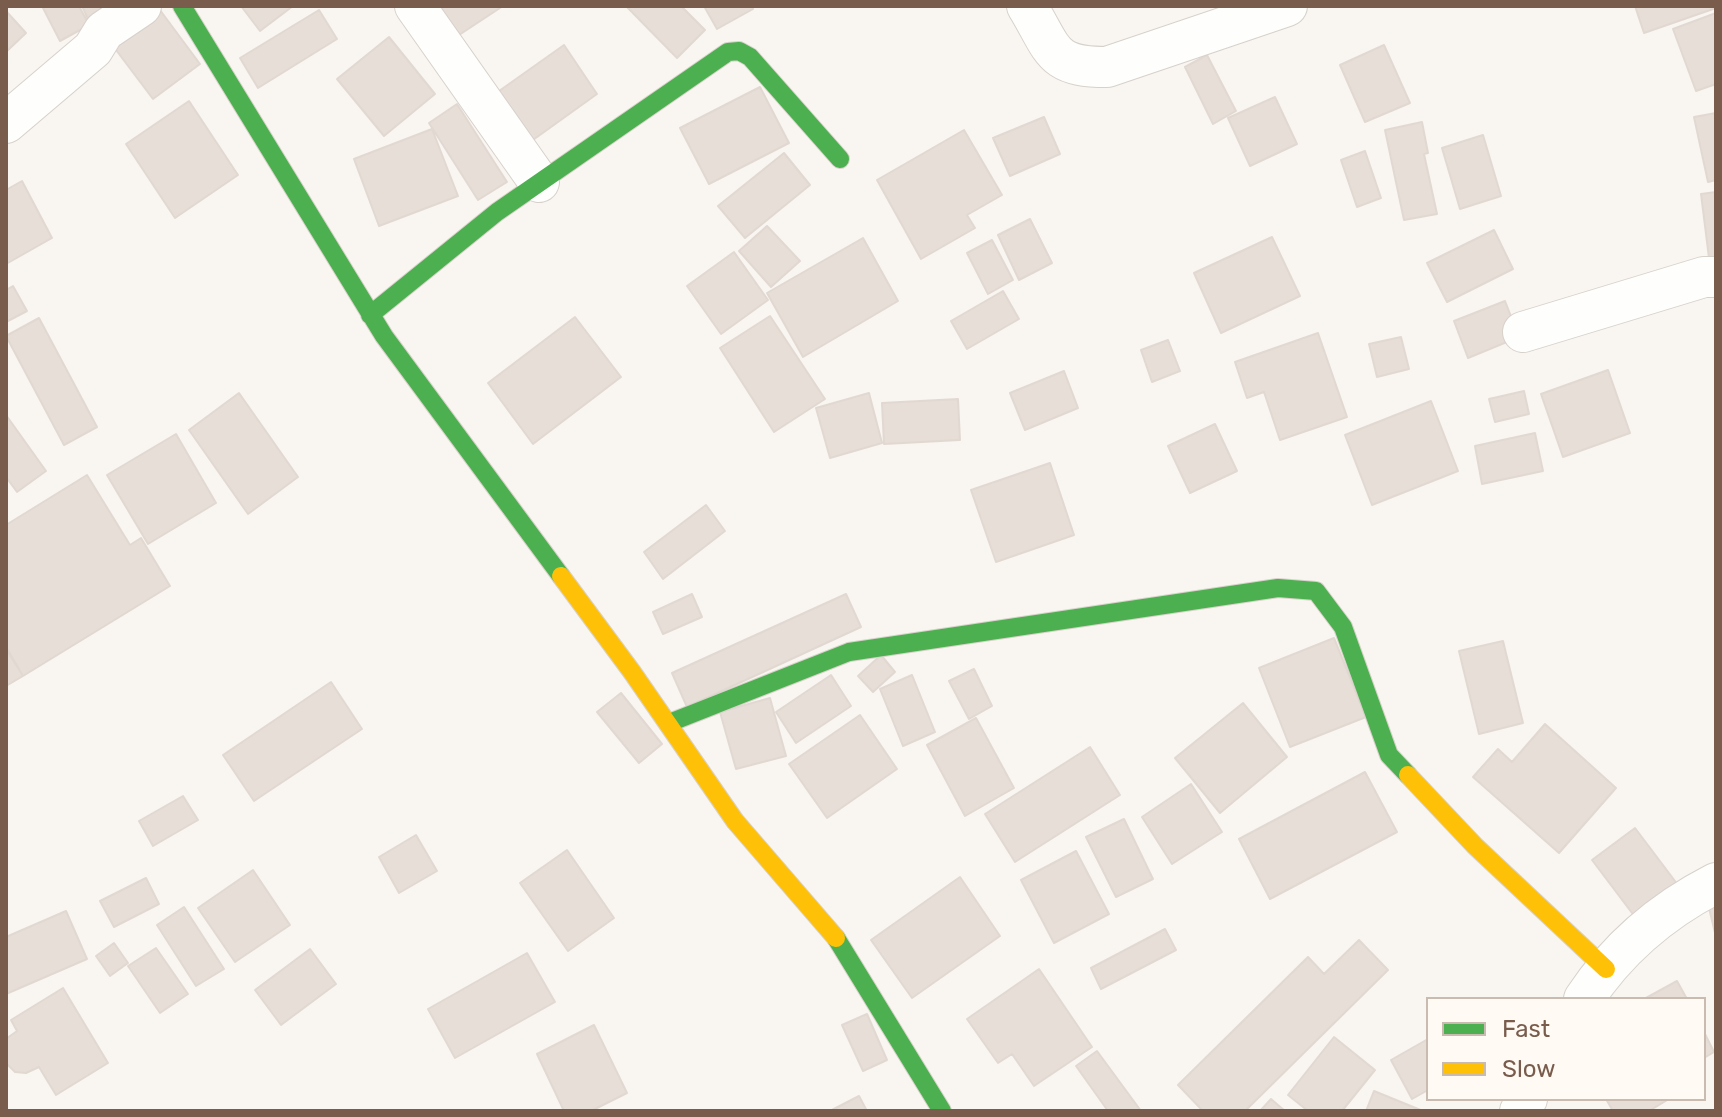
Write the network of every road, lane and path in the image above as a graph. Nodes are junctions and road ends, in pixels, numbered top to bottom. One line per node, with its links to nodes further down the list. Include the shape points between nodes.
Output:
1 (141, 6): 6 (street, via 104,31 93,49)
2 (182, 6): 10 (street)
3 (415, 6): 8 (street)
4 (1027, 6): 5 (street, via 1059,59 1080,67 1107,67)
5 (1287, 6)
6 (6, 123)
7 (840, 159): 8 (street, via 739,51 728,52)
8 (539, 182): 10 (street)
9 (1716, 277): 11 (street)
10 (370, 315): 12 (street)
11 (1523, 332)
12 (669, 723): 14 (street, via 849,652 1278,588 1316,591 1343,627 1389,755); 15 (street, via 735,821 841,943)
13 (1716, 883): 14 (street, via 1638,935)
14 (1595, 984)
15 (942, 1111)

